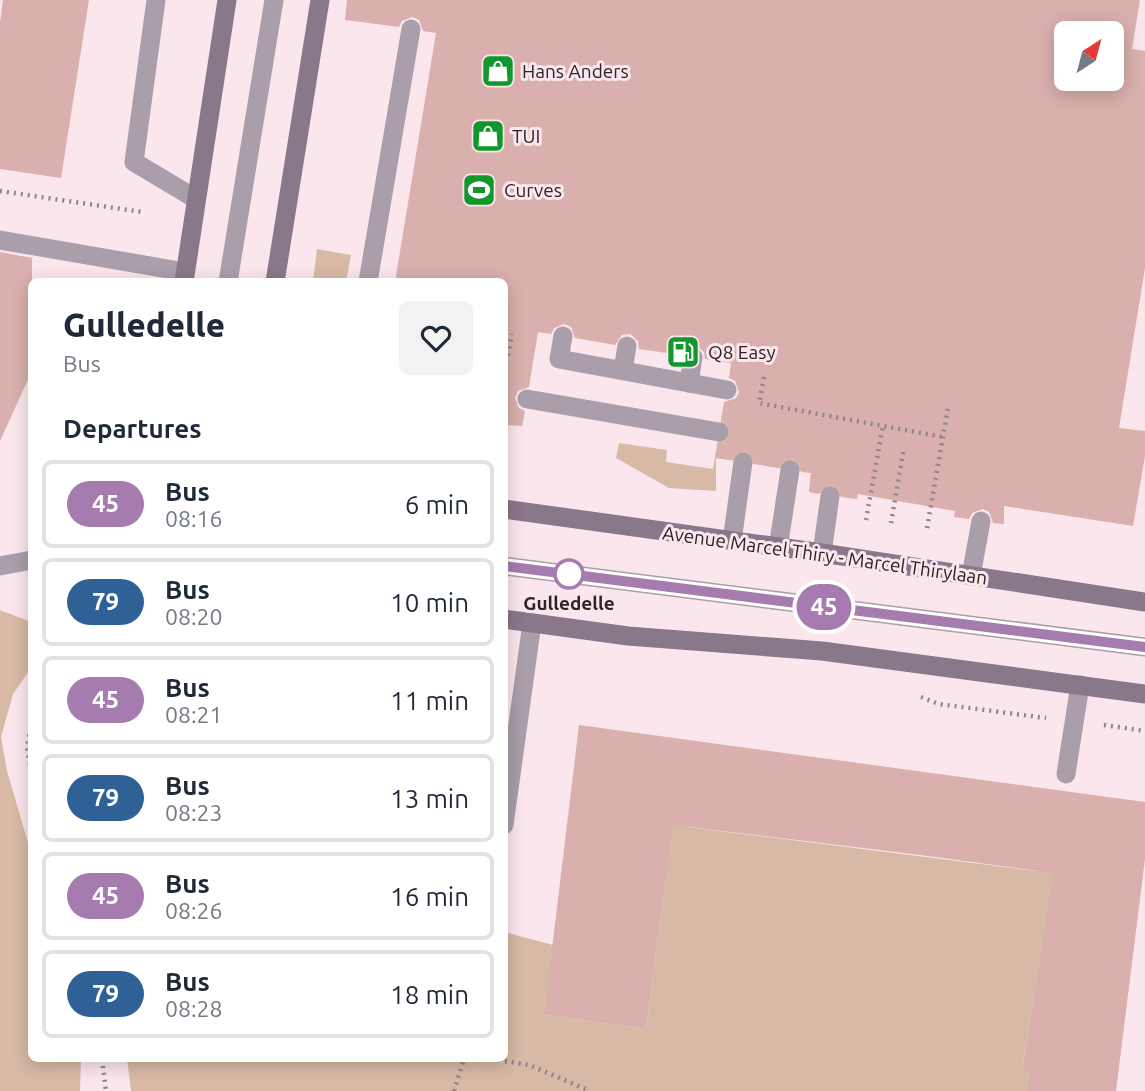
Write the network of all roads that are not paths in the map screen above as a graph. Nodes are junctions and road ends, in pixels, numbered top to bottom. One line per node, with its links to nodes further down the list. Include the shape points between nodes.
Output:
1 (156, 0): 6 (street, via 134,162)
2 (227, 0): 6 (main road)
3 (274, 0): 9 (street)
4 (320, 0): 10 (main road)
5 (411, 29): 11 (street)
6 (196, 199): 8 (main road)
7 (0, 240): 8 (street)
8 (185, 277)
9 (230, 278)
10 (276, 278)
11 (369, 278)
12 (564, 336): 15 (street, via 559,359)
13 (627, 346): 15 (street)
14 (693, 358): 16 (street)
15 (623, 370): 16 (street)
16 (689, 383): 17 (street)
17 (727, 390)
18 (527, 399): 19 (street)
19 (719, 432)
20 (743, 463): 25 (street)
21 (790, 470): 26 (street)
22 (830, 496): 27 (street)
23 (508, 510): 25 (main road, Avenue Marcel Thiry - Marcel Thirylaan)
24 (981, 521): 31 (street)
25 (732, 541): 26 (main road, Avenue Marcel Thiry - Marcel Thirylaan)
26 (778, 548): 27 (main road, Avenue Marcel Thiry - Marcel Thirylaan)
27 (822, 553): 31 (main road, Avenue Marcel Thiry - Marcel Thirylaan)
28 (28, 561): 29 (street)
29 (0, 566)
30 (508, 567): 35 (street)
31 (971, 576): 32 (main road, Avenue Marcel Thiry - Marcel Thirylaan)
32 (1145, 602)
33 (508, 620): 34 (main road)
34 (532, 623): 36 (main road, via 628,636 822,651); 39 (street)
35 (1145, 648)
36 (1080, 685): 37 (main road); 38 (street)
37 (1145, 694)
38 (1066, 774)
39 (508, 796)

